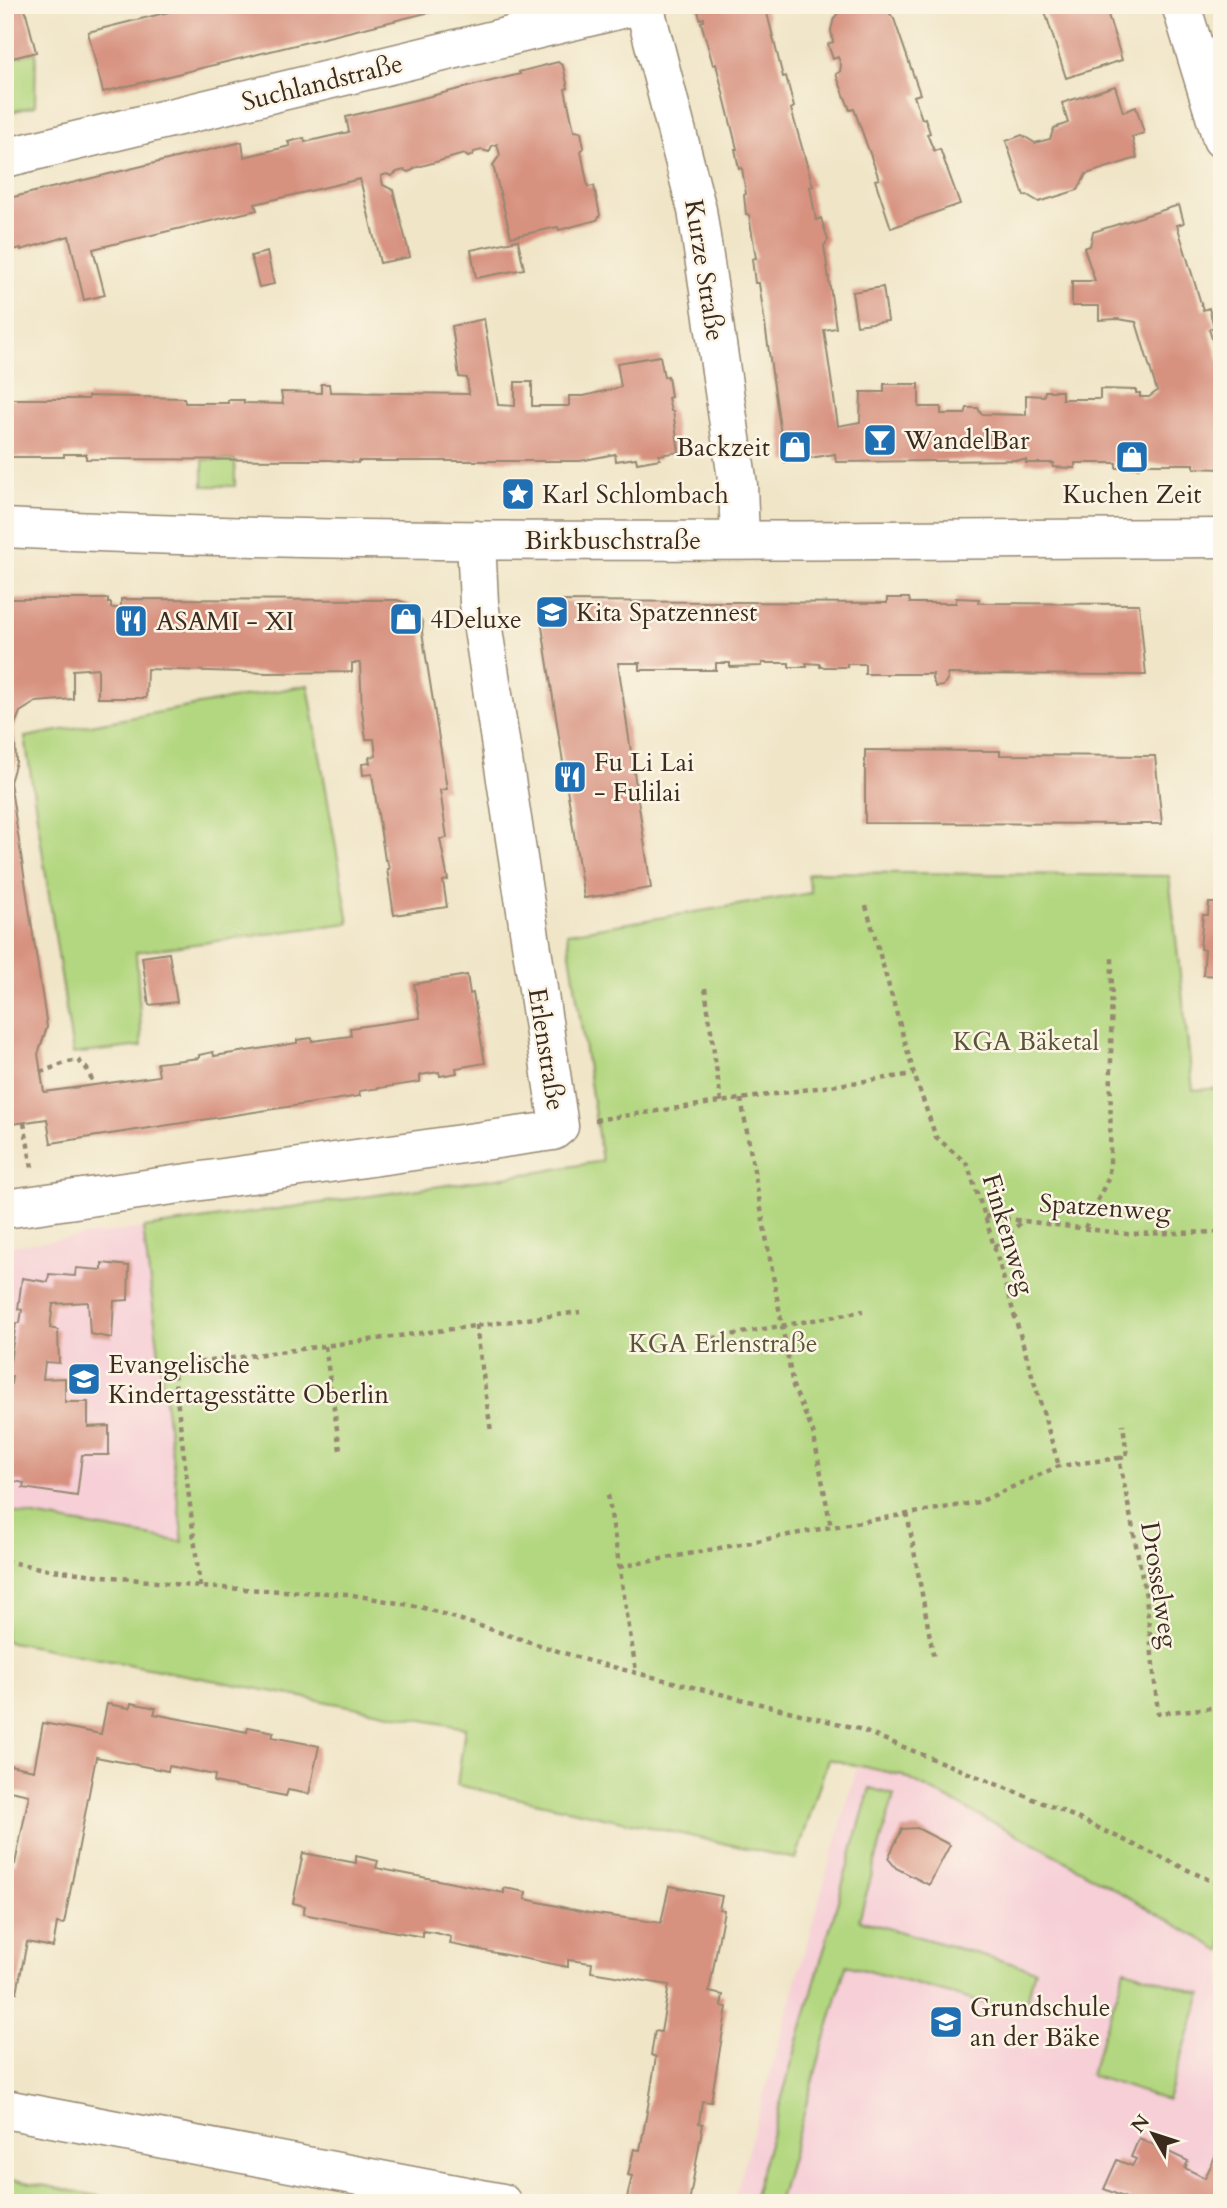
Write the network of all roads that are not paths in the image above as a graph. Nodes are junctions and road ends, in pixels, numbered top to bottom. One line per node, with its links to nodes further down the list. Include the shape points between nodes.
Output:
1 (638, 5): 6 (street, Suchlandstraße)
2 (644, 5): 10 (street, Kurze Straße, via 697,210 738,485)
3 (1181, 5): 4 (street)
4 (1216, 101): 5 (street)
5 (1222, 139)
6 (5, 158)
7 (5, 528): 9 (street, Birkbuschstraße, via 164,536)
8 (1222, 538): 10 (street, Birkbuschstraße)
9 (476, 540): 10 (street, Birkbuschstraße); 11 (street, Erlenstraße, via 478,603 559,1126 553,1131)
10 (740, 540)
11 (5, 1209)
12 (5, 2109): 13 (street)
13 (502, 2203)

